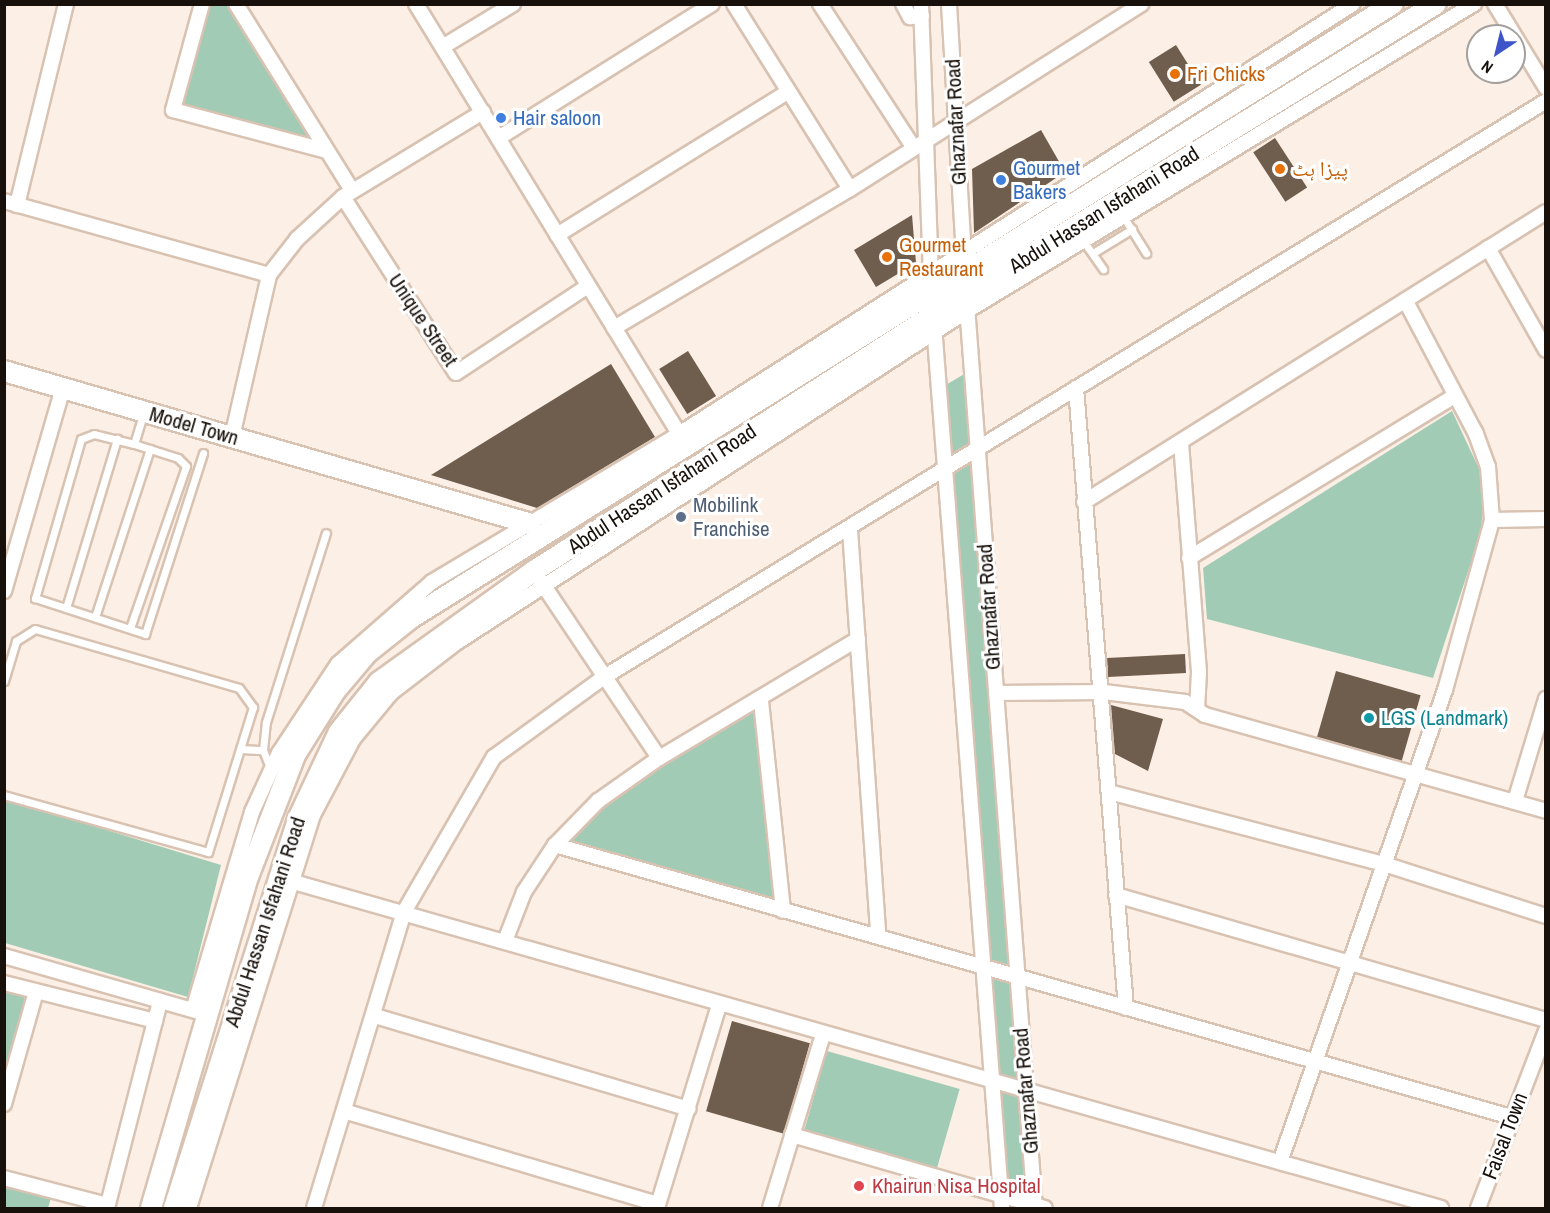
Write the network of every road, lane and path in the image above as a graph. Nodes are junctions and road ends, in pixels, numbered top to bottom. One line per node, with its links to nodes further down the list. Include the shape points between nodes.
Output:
1 (66, 4): 30 (street)
2 (202, 4): 27 (street, via 173,110)
3 (236, 4): 27 (street)
4 (416, 4): 18 (street)
5 (513, 4): 18 (street)
6 (712, 4): 25 (street)
7 (734, 4): 20 (street)
8 (820, 4): 26 (street)
9 (903, 4): 17 (street, via 910,17)
10 (1141, 4): 23 (street)
11 (1353, 4): 39 (street)
12 (1392, 4): 39 (main road, Abdul Hassan Isfahani Road)
13 (1436, 4): 31 (main road, Abdul Hassan Isfahani Road)
14 (1474, 4): 31 (street)
15 (1495, 4): 19 (street)
16 (954, 7): 23 (street, Ghaznafar Road)
17 (921, 10): 24 (street, Ghaznafar Road)
18 (444, 46): 22 (street)
19 (1545, 88)
20 (788, 92): 28 (street); 34 (street)
21 (1545, 101): 51 (street)
22 (483, 112): 25 (street); 29 (street)
23 (955, 118): 24 (street); 39 (street, Ghaznafar Road)
24 (929, 135): 26 (street); 42 (street, Ghaznafar Road)
25 (500, 137): 34 (street)
26 (912, 145): 28 (street)
27 (327, 151): 29 (street)
28 (850, 189): 47 (street)
29 (347, 193): 41 (street, via 297,239); 43 (street, Unique Street, via 456,373)
30 (10, 203): 41 (street)
31 (1119, 210): 33 (lane); 35 (main road, Abdul Hassan Isfahani Road)
32 (1545, 212): 36 (street)
33 (1132, 229): 37 (lane); 38 (lane)
34 (557, 235): 43 (street)
35 (1079, 235): 37 (lane); 45 (main road, Abdul Hassan Isfahani Road)
36 (1488, 248): 44 (street); 48 (street)
37 (1093, 253): 40 (lane)
38 (1146, 253)
39 (964, 262): 42 (main road, Abdul Hassan Isfahani Road); 45 (street, Ghaznafar Road)
40 (1103, 269)
41 (269, 275): 54 (street)
42 (931, 284): 46 (street, Ghaznafar Road); 55 (main road, Abdul Hassan Isfahani Road)
43 (588, 286): 47 (street)
44 (1405, 300): 52 (street); 57 (street)
45 (967, 303): 46 (main road, Abdul Hassan Isfahani Road); 60 (street, Ghaznafar Road)
46 (934, 324): 62 (street, Ghaznafar Road); 71 (main road, Abdul Hassan Isfahani Road)
47 (614, 328): 55 (street)
48 (1545, 350)
49 (4, 372): 50 (main road, Model Town)
50 (63, 388): 53 (main road, Model Town); 69 (street)
51 (1076, 388): 60 (street); 63 (street)
52 (1454, 396): 65 (street, via 1488,467); 70 (street)
53 (144, 412): 54 (main road, Model Town); 58 (lane)
54 (232, 437): 66 (main road, Model Town)
55 (683, 439): 66 (street); 111 (main road, Abdul Hassan Isfahani Road, via 411,618 367,653 341,683 295,755)
56 (117, 440): 58 (lane); 73 (lane); 73 (lane, via 94,434 81,439 34,592 35,598)
57 (1181, 443): 63 (street); 70 (street)
58 (134, 444): 59 (lane)
59 (150, 449): 74 (lane); 75 (lane, via 178,458 186,466)
60 (978, 449): 62 (street); 80 (street, Ghaznafar Road)
61 (203, 453): 75 (lane, via 145,634)
62 (944, 469): 67 (street); 104 (street, Ghaznafar Road)
63 (1083, 501): 79 (street, via 1094,656)
64 (1545, 519): 65 (street)
65 (1492, 520): 88 (street)
66 (528, 523): 87 (street, via 432,582 338,664)
67 (850, 530): 76 (street); 77 (street)
68 (326, 533): 85 (lane, via 266,722)
69 (11, 540): 72 (street)
70 (1189, 558): 83 (street)
71 (539, 578): 77 (street); 95 (main road, Abdul Hassan Isfahani Road, via 379,682 339,732)
72 (4, 591)
73 (66, 608): 74 (lane)
74 (95, 617): 75 (lane)
75 (130, 628)
76 (858, 639): 82 (street); 100 (street)
77 (604, 676): 86 (street); 98 (street, via 494,757)
78 (4, 681): 84 (lane, via 16,641 35,629 239,688 253,707)
79 (1104, 692): 80 (street); 83 (street, via 1185,702); 89 (street)
80 (996, 693): 105 (street, Ghaznafar Road)
81 (1545, 699): 91 (street)
82 (761, 701): 86 (street); 97 (street)
83 (1197, 709): 88 (street)
84 (241, 749): 85 (lane); 90 (lane, via 208,852)
85 (263, 750): 87 (lane)
86 (659, 758): 93 (street, via 598,801)
87 (271, 771): 111 (street, via 252,812)
88 (1416, 775): 91 (street); 94 (street)
89 (1109, 792): 94 (street); 96 (street)
90 (4, 795)
91 (1515, 801): 92 (street)
92 (1545, 811)
93 (555, 845): 97 (street); 101 (street, via 524,892)
94 (1384, 864): 99 (street); 103 (street)
95 (283, 879): 98 (street); 132 (main road, Abdul Hassan Isfahani Road); 133 (street)
96 (1116, 895): 103 (street); 110 (street)
97 (783, 911): 100 (street)
98 (404, 912): 101 (street); 112 (street)
99 (1545, 916)
100 (878, 934): 104 (street)
101 (505, 941): 109 (street)
102 (4, 956): 108 (street)
103 (1350, 961): 113 (street); 117 (street)
104 (983, 967): 105 (street); 118 (street, Ghaznafar Road)
105 (1017, 978): 110 (street); 119 (street, Ghaznafar Road)
106 (4, 983): 107 (street)
107 (36, 992): 114 (street); 120 (street)
108 (160, 1002): 111 (street); 114 (street)
109 (719, 1005): 116 (street); 121 (street)
110 (1126, 1008): 117 (street)
111 (199, 1012): 131 (main road, Abdul Hassan Isfahani Road)
112 (375, 1016): 121 (street); 122 (street)
113 (1545, 1020)
114 (155, 1022): 129 (street)
115 (1545, 1031): 123 (street, Faisal Town)
116 (823, 1035): 118 (street); 124 (street)
117 (1312, 1058): 123 (street); 125 (street)
118 (993, 1080): 119 (street); 127 (street, Ghaznafar Road)
119 (1025, 1089): 125 (street); 130 (street, Ghaznafar Road)
120 (4, 1104)
121 (688, 1108): 128 (street)
122 (347, 1112): 128 (street); 134 (street)
123 (1511, 1117): 137 (street, Faisal Town)
124 (792, 1135): 127 (street); 135 (street)
125 (1280, 1162): 136 (street)
126 (4, 1178): 129 (street)
127 (1002, 1203): 130 (street)
128 (657, 1206)
129 (108, 1207)
130 (1038, 1208)
131 (151, 1209)
132 (174, 1209)
133 (189, 1209)
134 (314, 1209)
135 (770, 1209)
136 (1441, 1209)
137 (1478, 1209)

